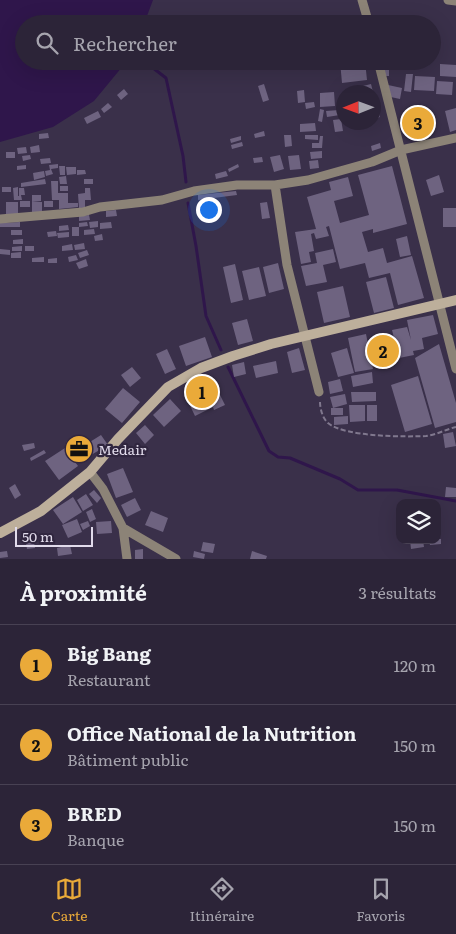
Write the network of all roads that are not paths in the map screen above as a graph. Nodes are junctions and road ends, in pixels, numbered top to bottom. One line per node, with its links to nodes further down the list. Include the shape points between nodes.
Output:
1 (362, 0): 4 (street)
2 (448, 0): 3 (street)
3 (456, 1)
4 (366, 15)
5 (380, 70): 7 (street)
6 (456, 138): 7 (street)
7 (401, 150): 8 (street, via 372,162 308,180); 11 (street)
8 (275, 185): 9 (street, via 237,185 194,191 162,200 100,206 83,212); 12 (street, via 287,266)
9 (0, 219)
10 (456, 300): 11 (street)
11 (440, 304): 12 (street); 13 (street)
12 (306, 336): 14 (street); 15 (street, via 271,344 201,368 168,388)
13 (456, 369)
14 (319, 392)
15 (90, 472): 16 (street, via 103,489); 17 (street, via 41,512)
16 (123, 528): 18 (street); 19 (street)
17 (0, 533)
18 (127, 559)
19 (176, 559)

